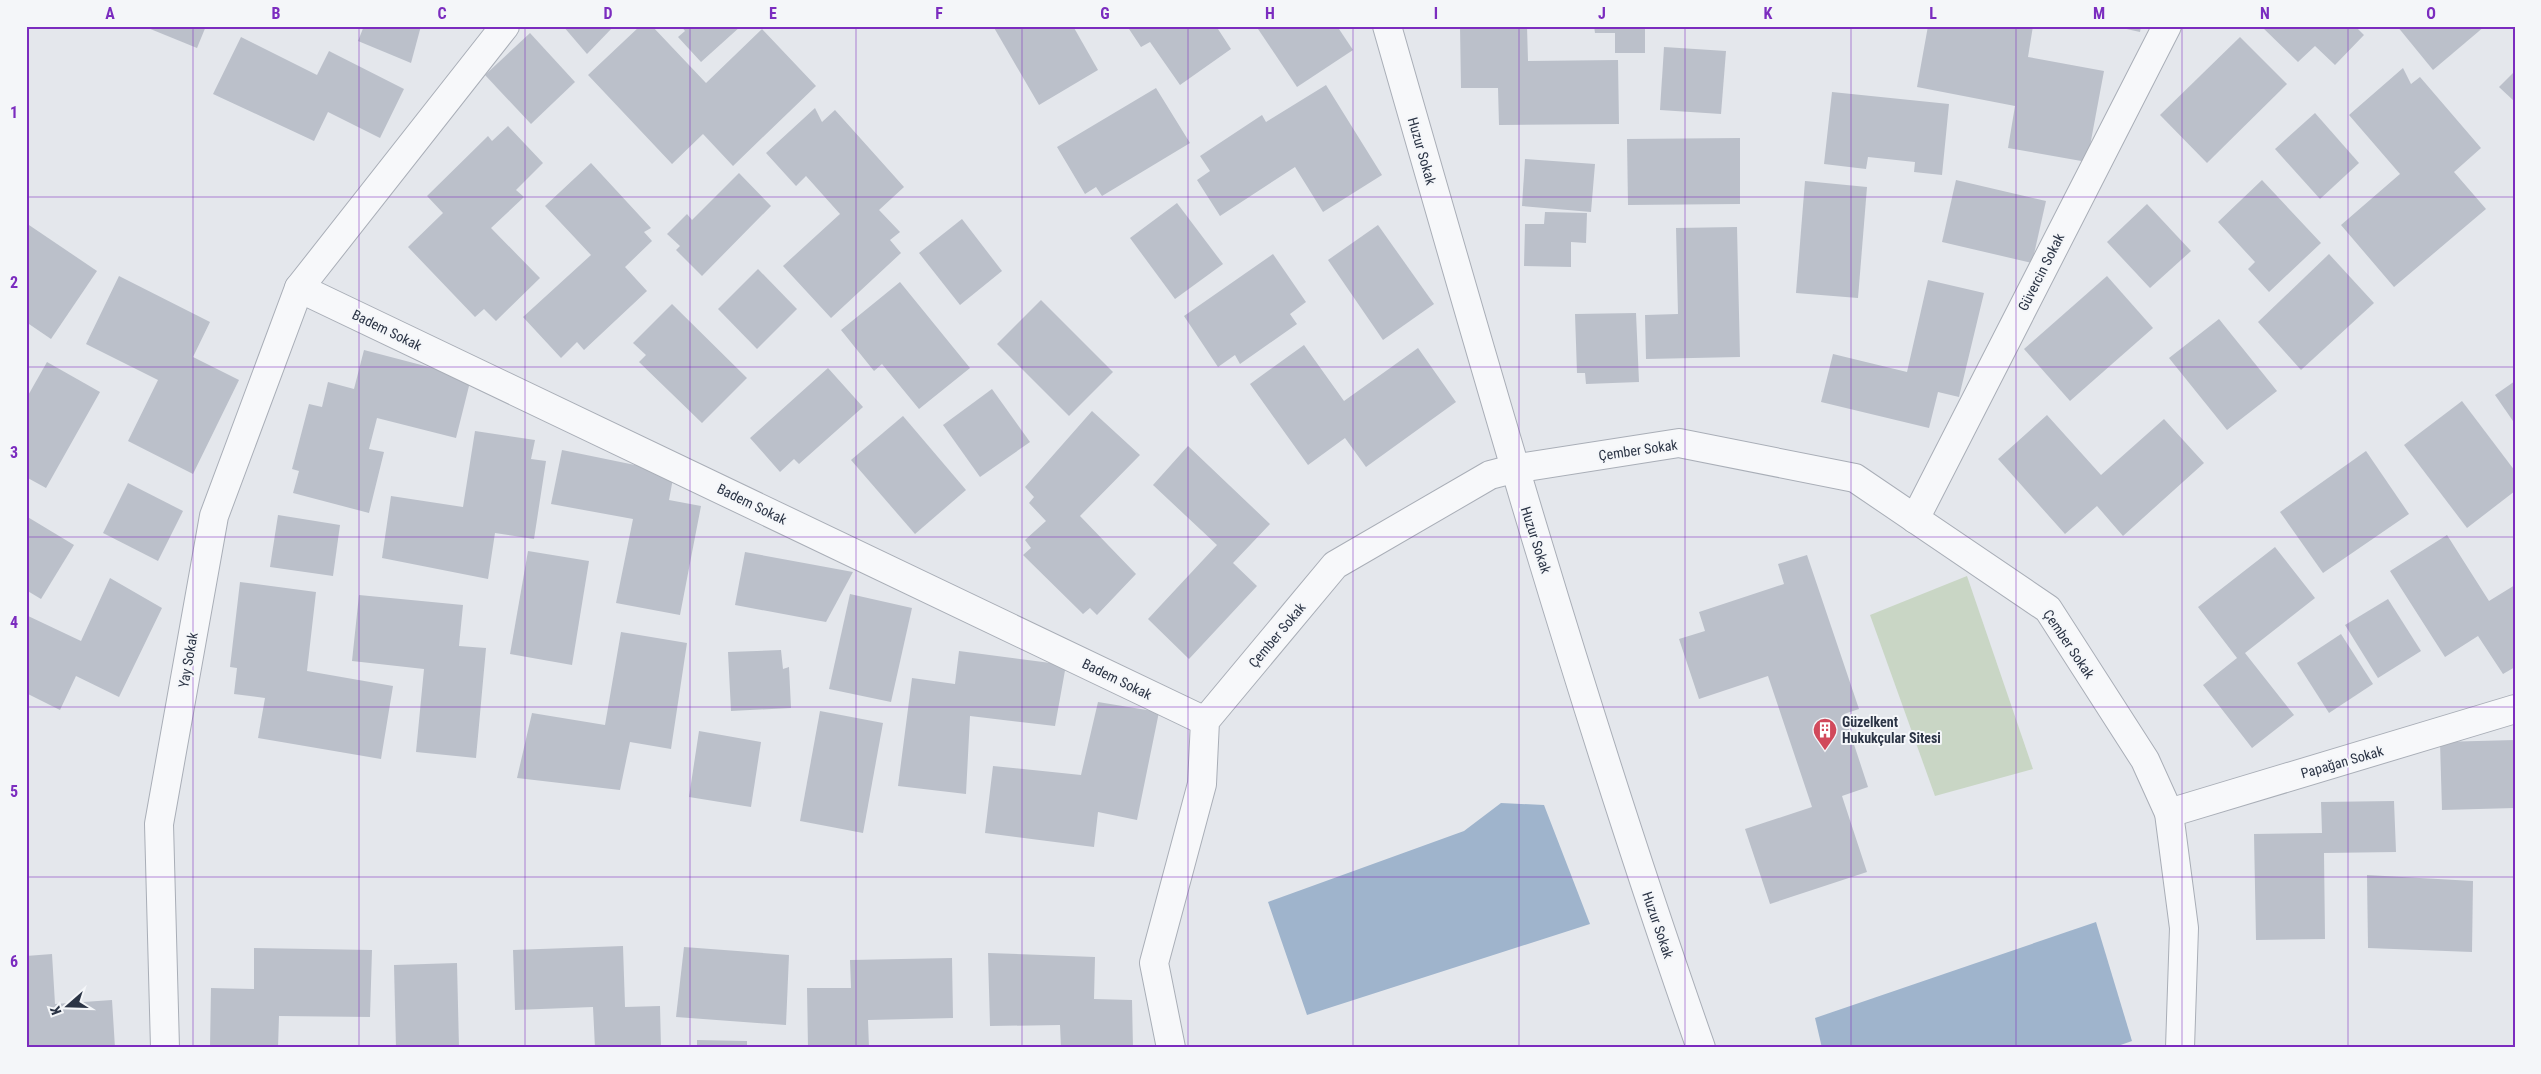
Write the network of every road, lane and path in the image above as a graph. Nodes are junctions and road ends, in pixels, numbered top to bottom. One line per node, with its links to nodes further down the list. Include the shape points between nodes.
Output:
1 (505, 26): 4 (street, Yay Sokak)
2 (1387, 26): 5 (street, Huzur Sokak)
3 (2167, 26): 6 (street, Güvercin Sokak)
4 (299, 288): 8 (street, Badem Sokak); 10 (street, Yay Sokak, via 214,516 159,824)
5 (1513, 468): 6 (street, Çember Sokak, via 1679,443 1855,478); 8 (street, Çember Sokak, via 1490,475 1335,566); 12 (street, Huzur Sokak, via 1653,911)
6 (1915, 519): 9 (street, Çember Sokak, via 2048,609 2145,760)
7 (2515, 709): 9 (street, Papağan Sokak)
8 (1205, 721): 11 (street, via 1202,784 1154,963)
9 (2169, 813): 13 (street, Çember Sokak, via 2184,928)
10 (166, 1048)
11 (1171, 1048)
12 (1701, 1048)
13 (2180, 1048)

